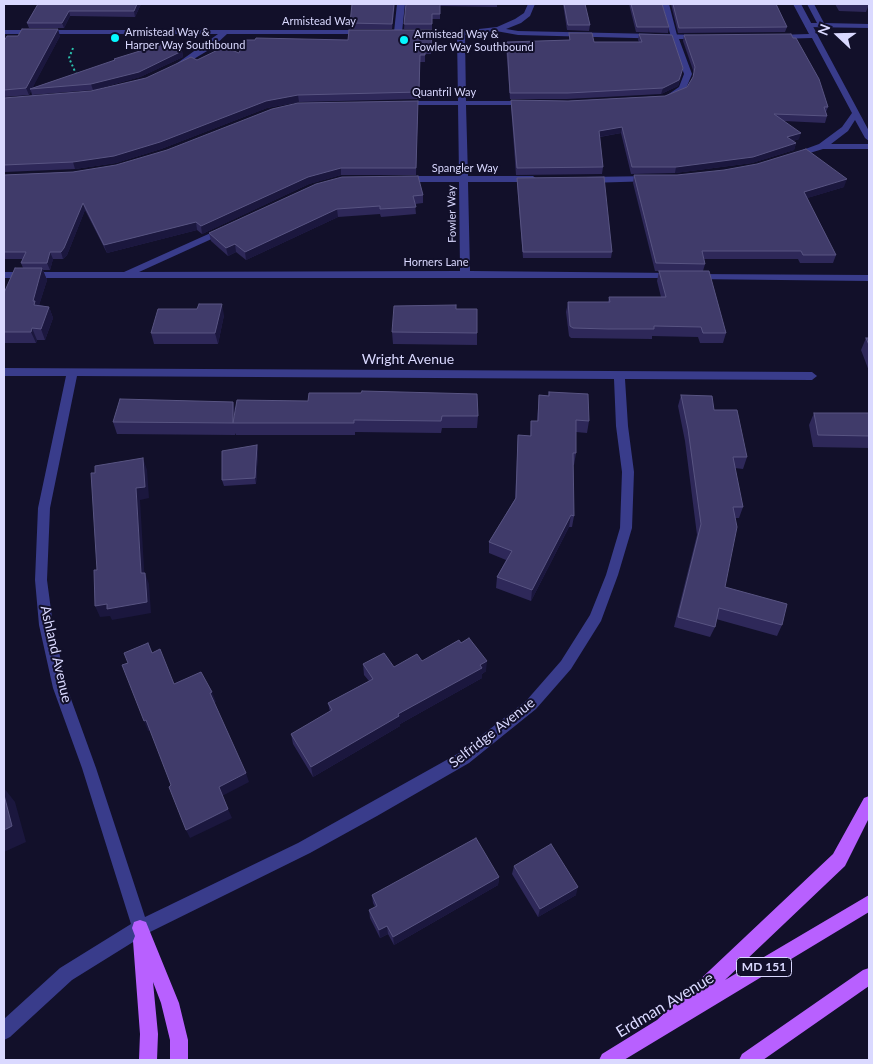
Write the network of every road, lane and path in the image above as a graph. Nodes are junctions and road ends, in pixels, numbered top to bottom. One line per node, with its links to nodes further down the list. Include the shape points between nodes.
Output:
1 (400, 4): 15 (street)
2 (531, 4): 9 (street, via 527,14 518,21)
3 (665, 4): 18 (street)
4 (797, 4): 6 (street)
5 (811, 4): 7 (street)
6 (808, 25): 7 (street); 17 (street)
7 (822, 26): 8 (street)
8 (869, 26)
9 (496, 30): 16 (street); 18 (street)
10 (4, 32): 11 (street, Armistead Way)
11 (81, 32): 12 (street, Armistead Way); 22 (path, via 69,58)
12 (225, 32): 13 (street, Armistead Way); 21 (street)
13 (371, 32)
14 (389, 32): 15 (street)
15 (398, 32): 16 (street)
16 (461, 33): 24 (street, Fowler Way)
17 (813, 36): 20 (street); 27 (street)
18 (675, 37): 19 (street); 23 (street, via 688,74 686,82 682,89)
19 (713, 37)
20 (769, 37)
21 (169, 71)
22 (79, 80)
23 (659, 99)
24 (462, 102): 25 (street, Quantril Way); 26 (street, Quantril Way); 33 (street, Fowler Way)
25 (394, 103)
26 (538, 103)
27 (855, 114): 28 (street); 29 (street, via 845,129)
28 (869, 138)
29 (822, 146): 30 (street); 31 (street)
30 (869, 147)
31 (786, 158)
32 (389, 179): 33 (street, Spangler Way)
33 (463, 179): 35 (street, Spangler Way); 38 (street, Fowler Way)
34 (657, 179): 36 (street)
35 (543, 180)
36 (583, 180)
37 (232, 227): 40 (street)
38 (464, 274): 40 (street, Horners Lane); 41 (street, Horners Lane)
39 (4, 275): 40 (street, Horners Lane)
40 (124, 275)
41 (869, 278)
42 (4, 372): 43 (street, Wright Avenue)
43 (72, 372): 44 (street, Wright Avenue); 48 (street, Ashland Avenue, via 44,508 41,580 45,616 60,688)
44 (619, 376): 45 (street, Wright Avenue); 48 (street, Selfridge Avenue, via 628,472 626,528 596,617 566,665 531,705 464,758 304,848)
45 (812, 376)
46 (869, 803): 50 (main road, via 839,860)
47 (869, 903): 50 (main road, Erdman Avenue / MD 151)
48 (140, 928): 51 (street, via 66,974); 52 (main road, via 149,1034); 53 (main road, via 170,1003 179,1040)
49 (869, 976): 55 (main road)
50 (660, 1030): 54 (main road, Erdman Avenue / MD 151)
51 (4, 1031)
52 (148, 1060)
53 (179, 1060)
54 (608, 1060)
55 (748, 1060)

